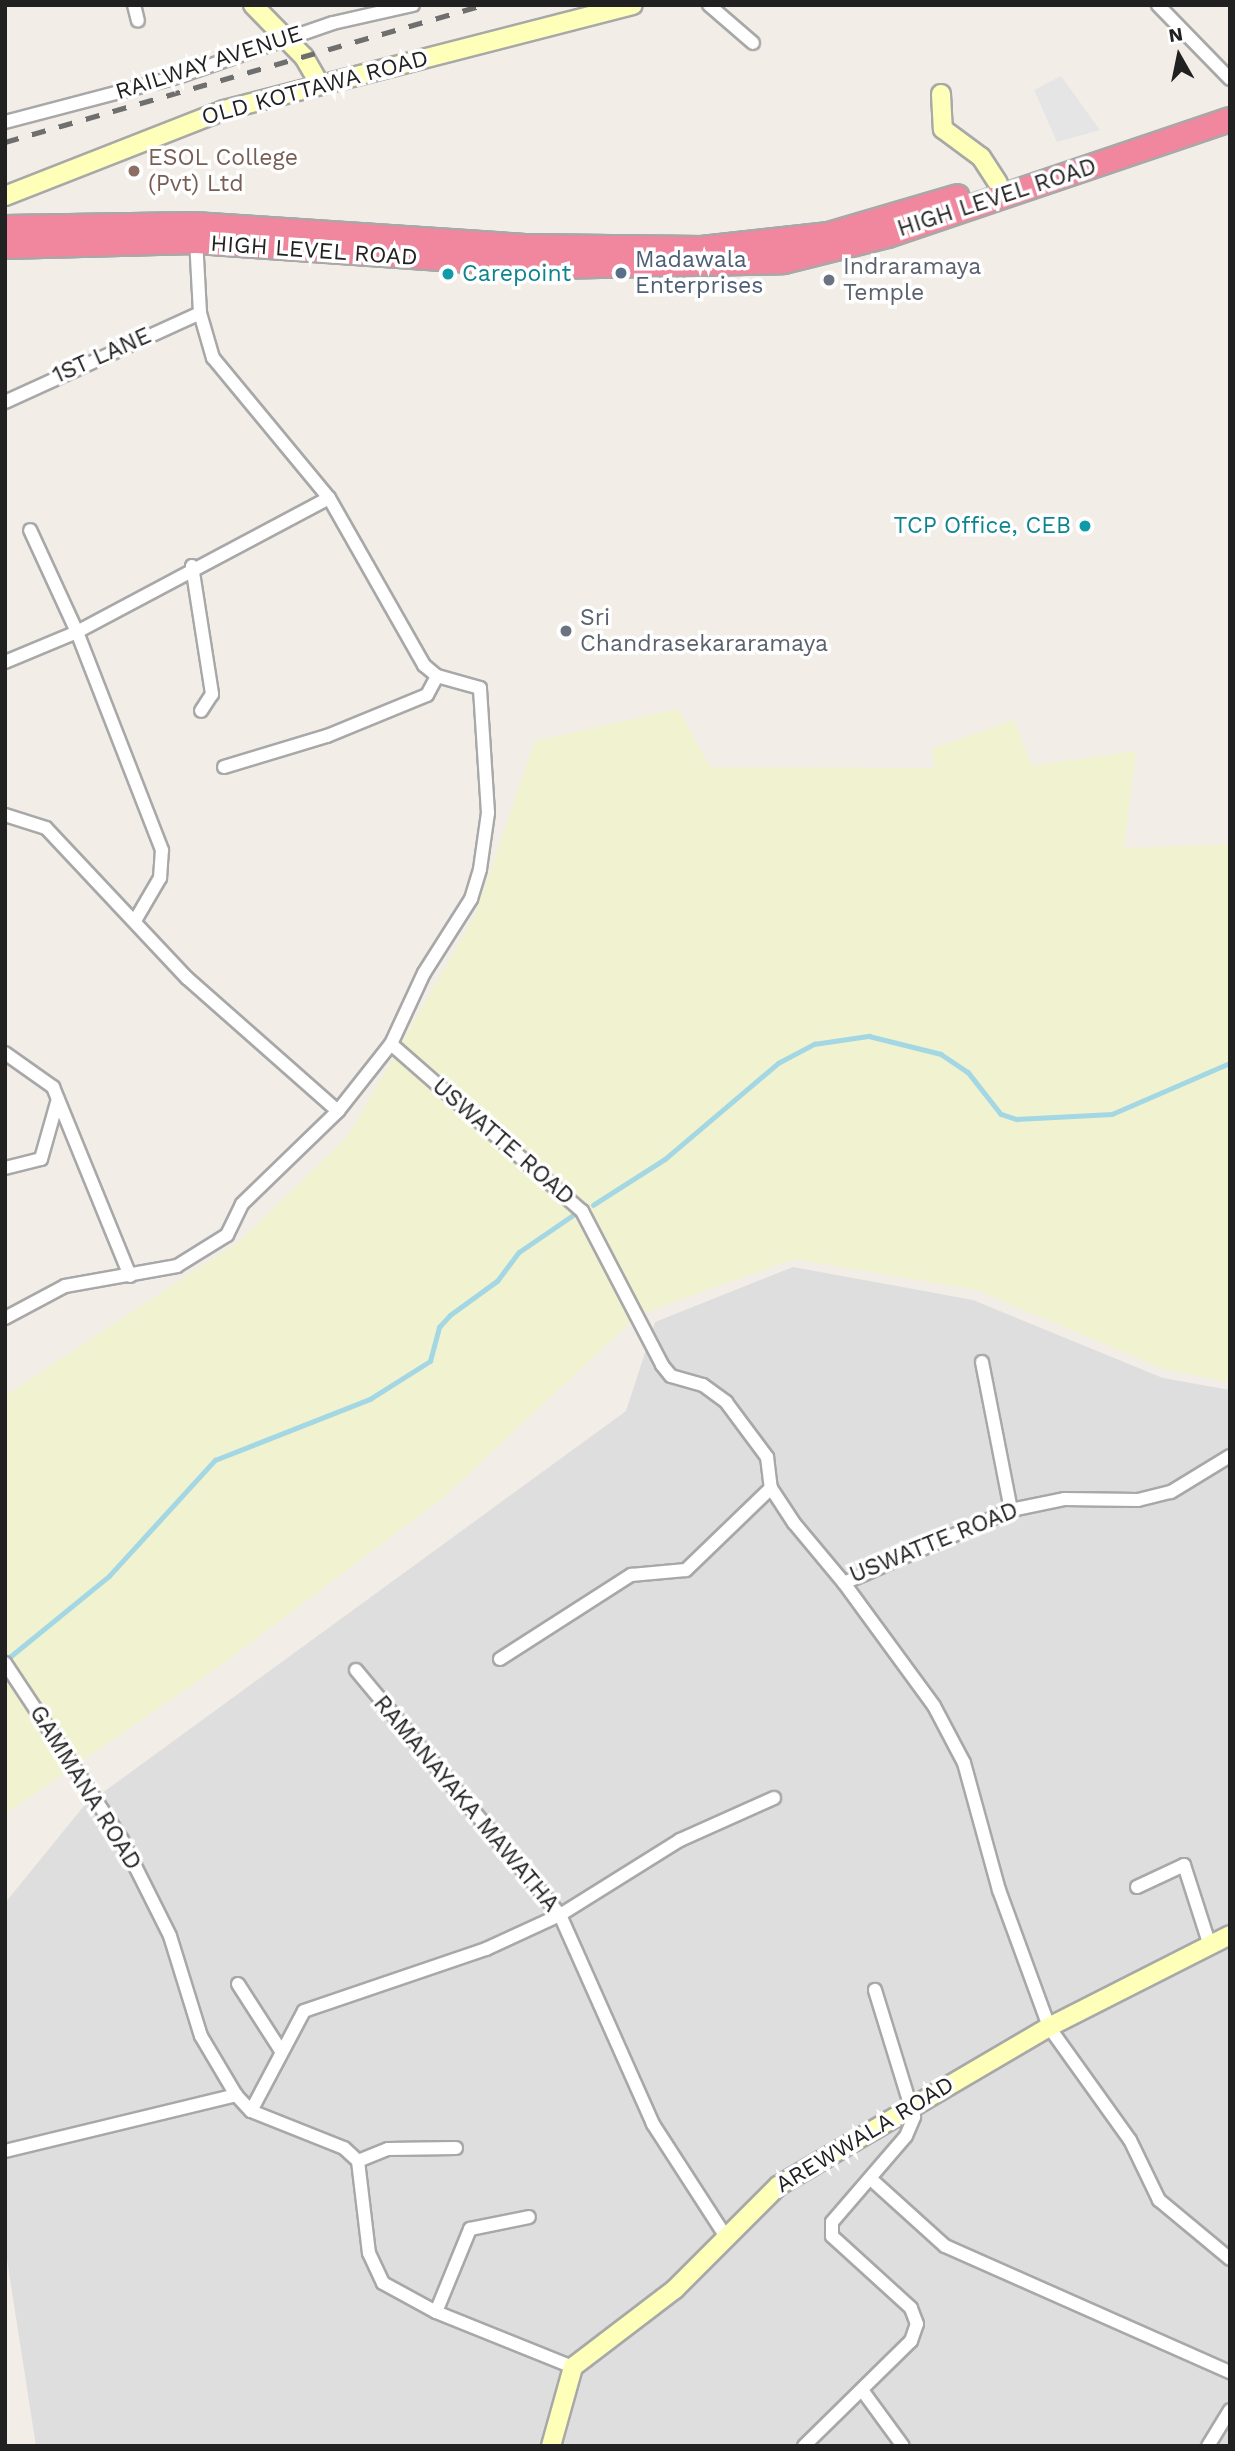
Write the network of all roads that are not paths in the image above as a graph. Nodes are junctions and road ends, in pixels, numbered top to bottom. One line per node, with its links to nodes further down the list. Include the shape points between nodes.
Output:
1 (134, 5): 7 (street)
2 (253, 5): 8 (street)
3 (412, 5): 8 (street, RAILWAY AVENUE)
4 (633, 5): 11 (street, OLD KOTTAWA ROAD)
5 (709, 5): 9 (street)
6 (1158, 5): 10 (street)
7 (138, 20)
8 (284, 37): 11 (street); 15 (street, RAILWAY AVENUE, via 177,77)
9 (753, 43)
10 (1230, 79)
11 (319, 83): 17 (street, OLD KOTTAWA ROAD, via 199,119)
12 (941, 94): 16 (street, via 943,129 982,157)
13 (1230, 103): 16 (highway, HIGH LEVEL ROAD)
14 (1230, 119): 19 (highway, HIGH LEVEL ROAD, via 887,235 783,261 551,266)
15 (5, 122)
16 (998, 183): 19 (highway, HIGH LEVEL ROAD, via 828,234 734,247 532,246)
17 (5, 196)
18 (5, 228): 19 (highway, HIGH LEVEL ROAD)
19 (195, 233): 20 (highway, HIGH LEVEL ROAD); 21 (street)
20 (5, 246)
21 (200, 313): 22 (street, 1ST LANE); 23 (street, via 213,358)
22 (5, 402)
23 (329, 498): 25 (street); 28 (street, via 424,665)
24 (30, 530): 26 (street)
25 (192, 566): 26 (street); 29 (street, via 212,694)
26 (77, 632): 27 (street); 32 (street, via 162,850 160,878)
27 (5, 662)
28 (437, 676): 30 (street, via 427,695 327,736); 33 (street, via 480,688 488,813 471,899 424,973)
29 (201, 711)
30 (223, 767)
31 (5, 815): 32 (street, via 46,828)
32 (136, 919): 36 (street, via 187,978)
33 (391, 1044): 36 (street); 42 (street, USWATTE ROAD, via 582,1210 662,1365 671,1376 703,1385 726,1402 767,1457)
34 (5, 1053): 35 (street, via 53,1087)
35 (58, 1099): 37 (street, via 54,1131 41,1159); 38 (street)
36 (338, 1111): 38 (street, via 242,1204 227,1235 177,1266)
37 (5, 1168)
38 (130, 1276): 39 (street, via 65,1286)
39 (5, 1318)
40 (982, 1362): 43 (street)
41 (1230, 1455): 43 (street, USWATTE ROAD, via 1171,1492 1138,1500 1064,1499)
42 (771, 1488): 44 (street, USWATTE ROAD); 45 (street, via 686,1570 631,1575)
43 (1011, 1510): 44 (street, USWATTE ROAD)
44 (844, 1583): 55 (street, via 934,1706 964,1763 999,1890)
45 (500, 1659)
46 (5, 1663): 57 (street, GAMMANA ROAD, via 122,1840 170,1936 201,2036)
47 (356, 1670): 50 (street, RAMANAYAKA MAWATHA)
48 (774, 1798): 50 (street, via 680,1840)
49 (1136, 1887): 52 (street, via 1184,1865)
50 (560, 1915): 56 (street, via 486,1950 304,2011); 65 (street, RAMANAYAKA MAWATHA, via 653,2124)
51 (1230, 1935): 52 (street, AREWWALA ROAD)
52 (1210, 1946): 55 (street, AREWWALA ROAD)
53 (238, 1984): 56 (street)
54 (874, 1990): 58 (street)
55 (1049, 2027): 58 (street, AREWWALA ROAD); 66 (street, via 1130,2140 1159,2200)
56 (281, 2051): 59 (street)
57 (236, 2095): 59 (street, GAMMANA ROAD); 61 (street)
58 (914, 2104): 63 (street, via 906,2136); 65 (street, AREWWALA ROAD, via 778,2186)
59 (251, 2111): 62 (street, GAMMANA ROAD, via 344,2148)
60 (456, 2148): 62 (street, via 388,2149)
61 (5, 2151)
62 (359, 2161): 67 (street, via 369,2253 383,2283)
63 (872, 2180): 69 (street, via 945,2246); 70 (street, via 832,2222 832,2236 911,2308 917,2324 911,2341)
64 (529, 2217): 67 (street, via 470,2229)
65 (726, 2237): 68 (street, AREWWALA ROAD, via 675,2289)
66 (1229, 2257)
67 (436, 2312): 68 (street)
68 (573, 2367): 72 (street)
69 (1230, 2372)
70 (862, 2390): 73 (street); 74 (street)
71 (1230, 2410): 75 (street)
72 (551, 2446)
73 (804, 2446)
74 (903, 2446)
75 (1209, 2446)

